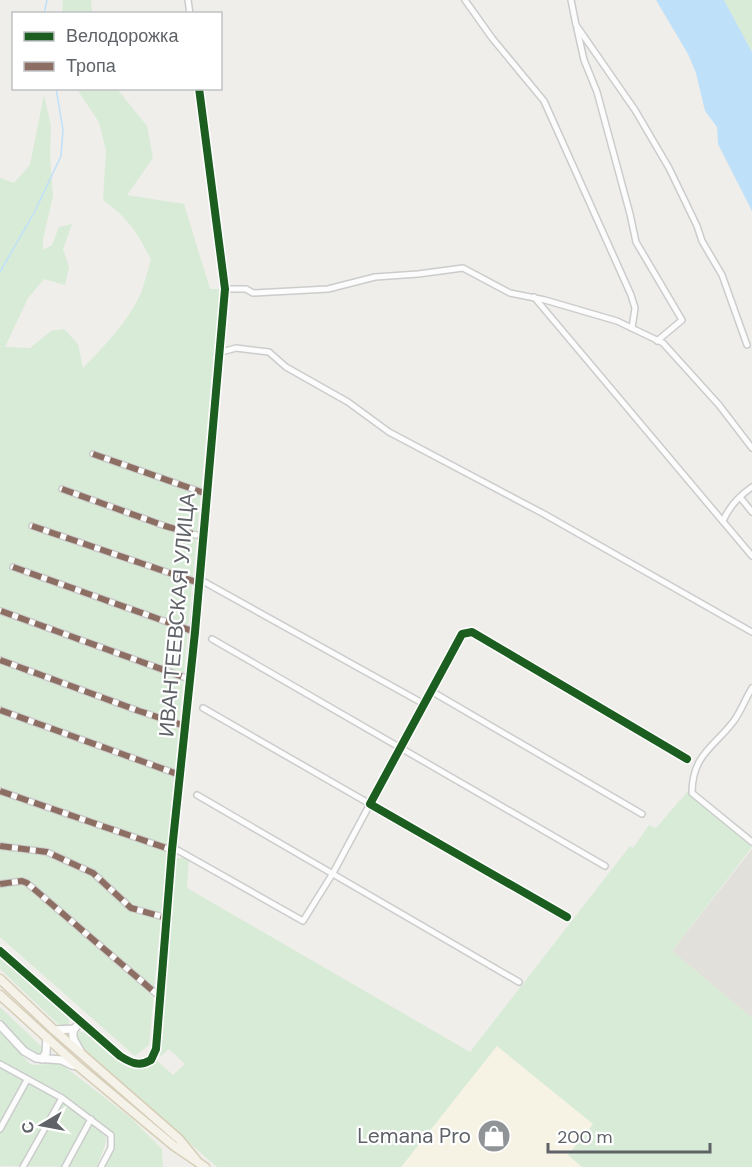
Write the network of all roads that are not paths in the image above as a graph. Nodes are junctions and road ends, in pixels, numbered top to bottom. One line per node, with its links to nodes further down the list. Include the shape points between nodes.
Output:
1 (465, 0): 7 (street, via 544,101 631,295 635,308)
2 (571, 0): 3 (street)
3 (576, 25): 8 (street, via 636,242 682,320); 9 (street, via 635,110 669,168 722,275)
4 (199, 90): 5 (street, ИВАНТЕЕВСКАЯ УЛИЦА)
5 (225, 289): 6 (street, via 246,289 253,294 328,289 375,277 463,268 510,293); 10 (street, ИВАНТЕЕВСКАЯ УЛИЦА)
6 (534, 297): 7 (street); 18 (street)
7 (632, 328): 8 (street)
8 (657, 341): 11 (street, via 719,405)
9 (747, 345)
10 (219, 353): 15 (street, ИВАНТЕЕВСКАЯ УЛИЦА); 26 (street, via 236,348 269,352 388,432 544,514)
11 (752, 448)
12 (93, 454): 15 (street)
13 (752, 487): 16 (street)
14 (62, 489): 20 (street)
15 (207, 494): 20 (street, ИВАНТЕЕВСКАЯ УЛИЦА)
16 (740, 497): 17 (street); 18 (street)
17 (752, 512)
18 (723, 521): 21 (street)
19 (32, 526): 23 (street)
20 (203, 537): 23 (street, ИВАНТЕЕВСКАЯ УЛИЦА)
21 (752, 556)
22 (13, 567): 25 (street)
23 (199, 581): 25 (street, ИВАНТЕЕВСКАЯ УЛИЦА); 32 (street)
24 (1, 611): 29 (street)
25 (195, 632): 29 (street, ИВАНТЕЕВСКАЯ УЛИЦА)
26 (752, 632)
27 (212, 639): 36 (street)
28 (0, 660): 35 (street)
29 (189, 679): 35 (street, ИВАНТЕЕВСКАЯ УЛИЦА)
30 (752, 688): 43 (street, via 730,727 703,754 692,780 692,793)
31 (431, 691): 32 (street); 37 (street, via 462,634 472,632); 42 (street)
32 (424, 704): 36 (street)
33 (203, 708): 41 (street)
34 (0, 710): 38 (street)
35 (185, 726): 38 (street, ИВАНТЕЕВСКАЯ УЛИЦА)
36 (402, 749): 41 (street); 46 (street)
37 (687, 759)
38 (180, 775): 45 (street, ИВАНТЕЕВСКАЯ УЛИЦА)
39 (0, 791): 45 (street)
40 (197, 795): 47 (street)
41 (370, 804): 47 (street); 49 (street)
42 (642, 814)
43 (752, 843)
44 (0, 846): 50 (street, via 47,852 93,873 131,908)
45 (172, 848): 47 (street, via 303,921); 50 (street, ИВАНТЕЕВСКАЯ УЛИЦА)
46 (605, 866)
47 (333, 873): 53 (street)
48 (0, 884): 55 (street, via 27,883)
49 (567, 917)
50 (167, 918): 55 (street, ИВАНТЕЕВСКАЯ УЛИЦА)
51 (0, 951): 56 (street)
52 (0, 979): 58 (main road)
53 (519, 982)
54 (0, 995): 60 (main road)
55 (159, 996): 56 (street, ИВАНТЕЕВСКАЯ УЛИЦА, via 156,1049 146,1063 130,1063)
56 (81, 1022): 59 (street)
57 (0, 1025): 62 (street, via 24,1051)
58 (54, 1029): 59 (street); 61 (main road)
59 (74, 1029): 61 (street)
60 (46, 1037): 62 (street); 64 (main road)
61 (80, 1051): 69 (main road, via 179,1139)
62 (42, 1059): 64 (street)
63 (0, 1064): 65 (street)
64 (78, 1066): 69 (main road)
65 (27, 1080): 66 (street); 68 (street)
66 (62, 1098): 67 (street); 70 (street)
67 (91, 1119): 71 (street); 72 (street, via 111,1135 111,1148)
68 (0, 1129)
69 (201, 1164)
70 (23, 1167)
71 (65, 1167)
72 (101, 1167)

